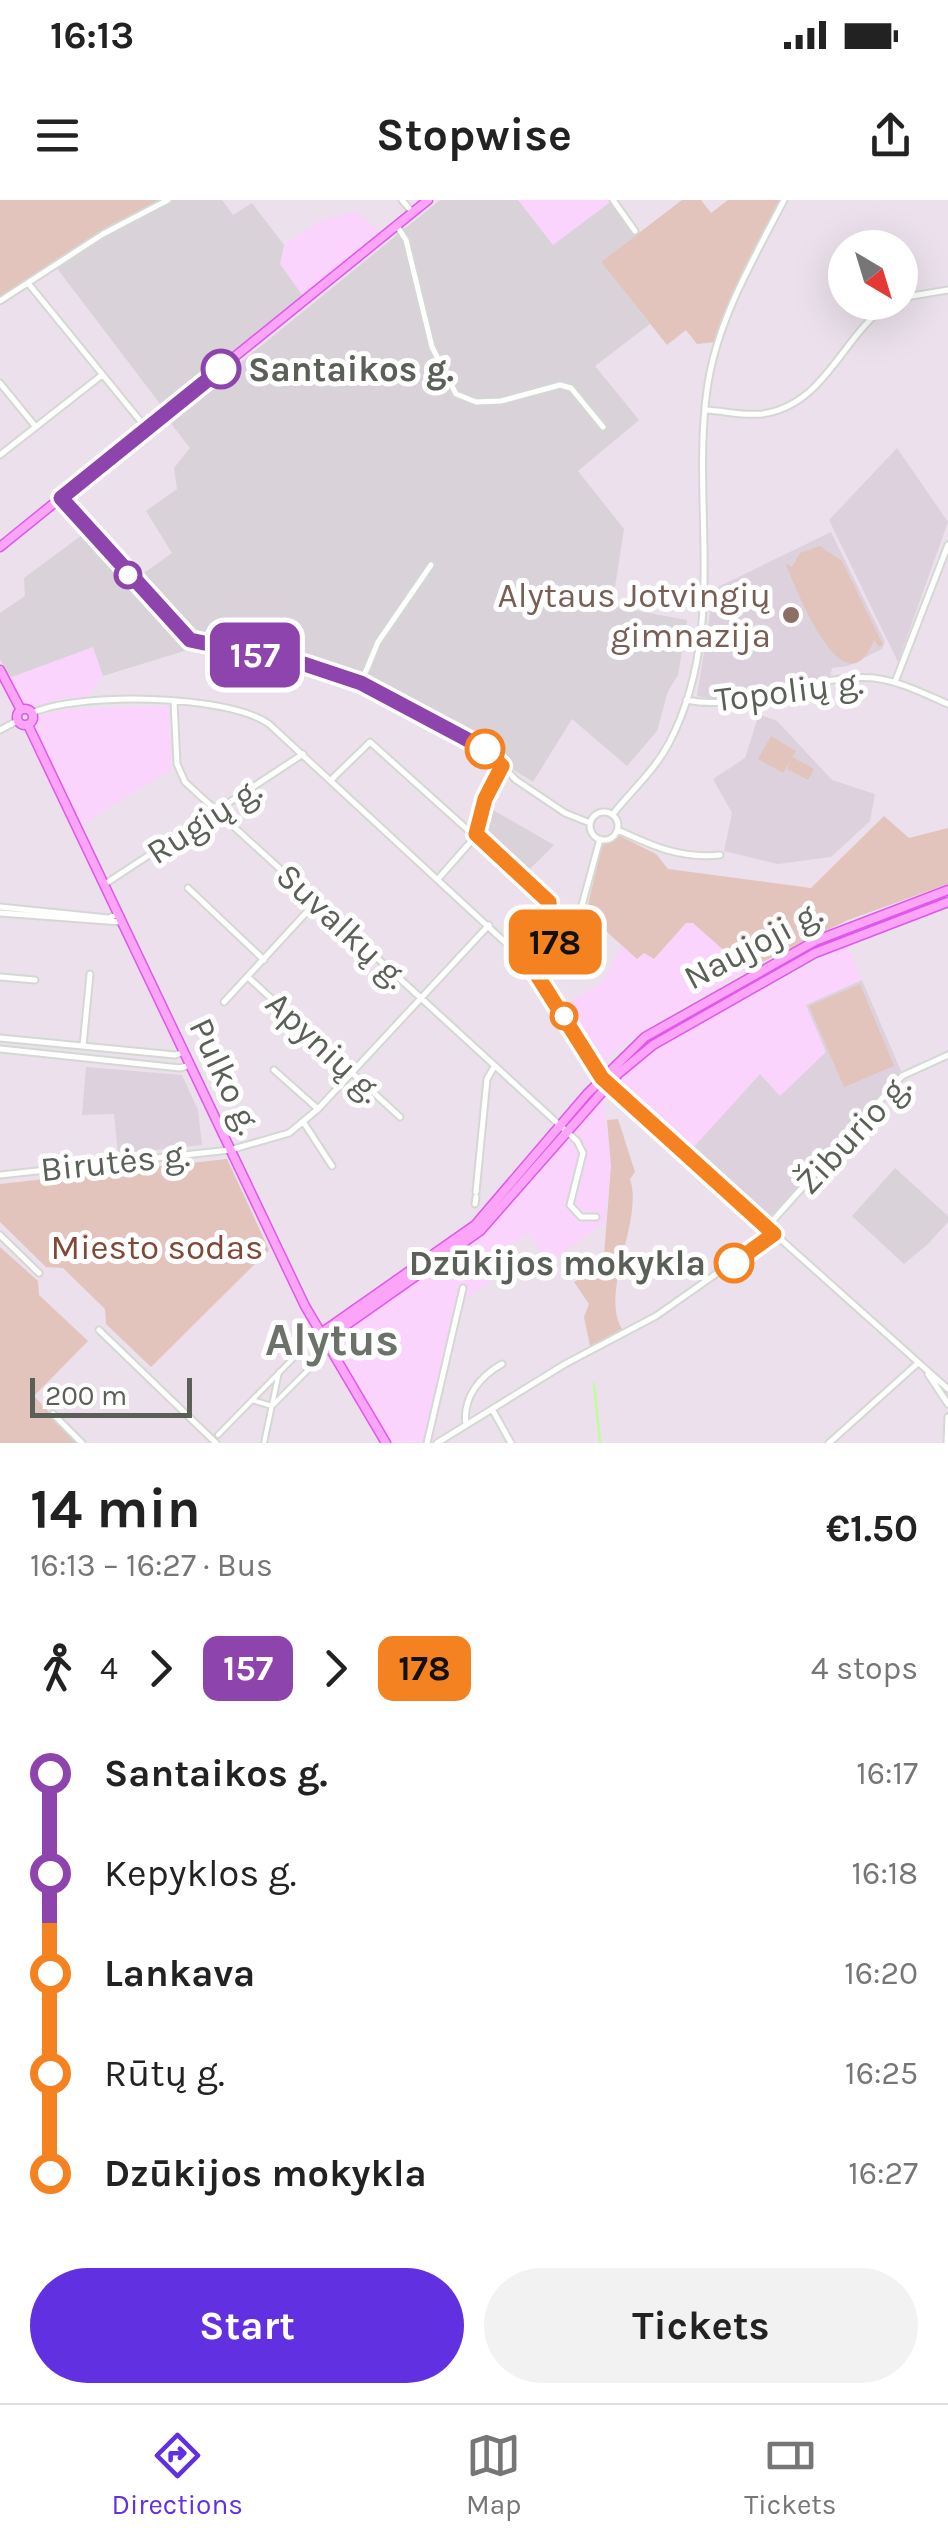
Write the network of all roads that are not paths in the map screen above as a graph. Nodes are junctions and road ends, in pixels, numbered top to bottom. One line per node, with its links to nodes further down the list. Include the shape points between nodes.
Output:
1 (168, 200): 9 (street)
2 (402, 200): 6 (street)
3 (428, 200): 6 (main road)
4 (614, 200): 8 (street)
5 (784, 200): 16 (street, via 720,333)
6 (412, 213): 7 (main road)
7 (397, 226): 18 (street, via 432,347 456,394 500,401 560,385 572,388); 19 (main road)
8 (636, 231)
9 (28, 283): 12 (street); 14 (street)
10 (948, 290): 11 (street)
11 (918, 295)
12 (0, 301)
13 (868, 320): 16 (street, via 823,380 798,400 762,414)
14 (102, 375): 17 (street); 19 (street)
15 (0, 383): 17 (street)
16 (704, 410): 28 (street, via 706,559)
17 (35, 426): 20 (street)
18 (604, 427)
19 (146, 429): 21 (main road)
20 (0, 455)
21 (61, 498): 23 (main road); 27 (street, via 190,640)
22 (948, 545): 26 (street)
23 (0, 547)
24 (430, 565): 27 (street, via 378,642)
25 (0, 670): 31 (main road)
26 (894, 682): 28 (street, Topolių g., via 856,678 737,702); 30 (street, Topolių g.)
27 (361, 683): 37 (street, via 487,750)
28 (686, 700): 40 (street, via 662,755)
29 (174, 702): 32 (street, via 58,704); 36 (street, via 243,710); 39 (street, Suvalkų g., via 179,771)
30 (948, 704)
31 (21, 710): 32 (main road); 33 (main road)
32 (32, 714): 34 (main road)
33 (17, 721): 34 (main road); 35 (street)
34 (28, 725): 47 (main road, Pulko g.)
35 (0, 730)
36 (303, 754): 38 (street); 39 (street, Rugių g.)
37 (502, 766): 41 (street, via 565,813); 43 (street)
38 (331, 780): 43 (street, via 370,742); 46 (street)
39 (220, 812): 47 (street, Rugių g.); 50 (street, Suvalkų g.)
40 (613, 814): 41 (street, via 601,812); 42 (street)
41 (590, 823): 44 (street)
42 (618, 830): 44 (street); 45 (street, via 660,850)
43 (476, 834): 46 (street); 56 (street, via 549,902)
44 (600, 839): 56 (street, via 581,909)
45 (720, 854)
46 (438, 878): 54 (street)
47 (104, 885): 53 (main road, Pulko g.)
48 (188, 888): 58 (street)
49 (948, 890): 55 (main road, Naujoji g.)
50 (316, 902): 58 (street); 65 (street, Suvalkų g.)
51 (948, 902): 57 (main road, Naujoji g.)
52 (0, 910): 53 (street)
53 (119, 918): 71 (main road, Pulko g.)
54 (489, 925): 59 (street); 65 (street)
55 (834, 932): 57 (main road); 78 (main road, Naujoji g., via 662,1026 632,1047)
56 (558, 941): 59 (street); 60 (street)
57 (838, 943): 78 (main road, Naujoji g., via 653,1045)
58 (264, 960): 63 (street)
59 (530, 964): 60 (street)
60 (535, 970): 78 (street)
61 (90, 974): 69 (street)
62 (0, 977): 64 (street)
63 (248, 977): 66 (street); 77 (street, Apynių g.)
64 (35, 980)
65 (421, 998): 75 (street, Suvalkų g.); 77 (street)
66 (224, 1002)
67 (0, 1038): 68 (street)
68 (64, 1044): 69 (street); 73 (street)
69 (83, 1046): 71 (street)
70 (0, 1050): 73 (street)
71 (184, 1052): 74 (main road, Pulko g.)
72 (948, 1055): 88 (street, Žiburio g., via 902,1076)
73 (62, 1056): 74 (street)
74 (190, 1065): 83 (main road, Pulko g.)
75 (494, 1066): 82 (street, Suvalkų g.); 86 (street, via 487,1078)
76 (274, 1070): 79 (street)
77 (353, 1072): 79 (street); 80 (street, Apynių g.)
78 (605, 1082): 82 (main road); 88 (street)
79 (318, 1109): 81 (street)
80 (400, 1117)
81 (304, 1123): 83 (street, Birutės g., via 283,1136); 84 (street)
82 (563, 1128): 87 (street, via 582,1153 570,1205 581,1217); 94 (main road, via 474,1225)
83 (230, 1150): 85 (street, Birutės g.); 94 (main road, Pulko g.)
84 (332, 1166)
85 (0, 1175)
86 (476, 1197)
87 (596, 1217)
88 (766, 1228): 90 (street)
89 (0, 1234): 91 (street)
90 (774, 1234): 96 (street); 104 (street, via 663,1311)
91 (39, 1272)
92 (463, 1288): 112 (street)
93 (99, 1330): 108 (street)
94 (320, 1337): 98 (street); 111 (main road, Pulko g.)
95 (327, 1351): 103 (street)
96 (918, 1362): 99 (street); 115 (street)
97 (502, 1364): 107 (street, via 482,1375 473,1390)
98 (279, 1372): 101 (street); 103 (street)
99 (926, 1372): 100 (street); 102 (street)
100 (948, 1389)
101 (252, 1400): 103 (street); 108 (street)
102 (948, 1404)
103 (272, 1406): 110 (street)
104 (492, 1409): 107 (street); 114 (street)
105 (53, 1414): 109 (street)
106 (948, 1417): 116 (street)
107 (466, 1424): 113 (street)
108 (214, 1440)
109 (82, 1443)
110 (264, 1443)
111 (386, 1443)
112 (426, 1443)
113 (437, 1443)
114 (511, 1443)
115 (829, 1443)
116 (947, 1443)

